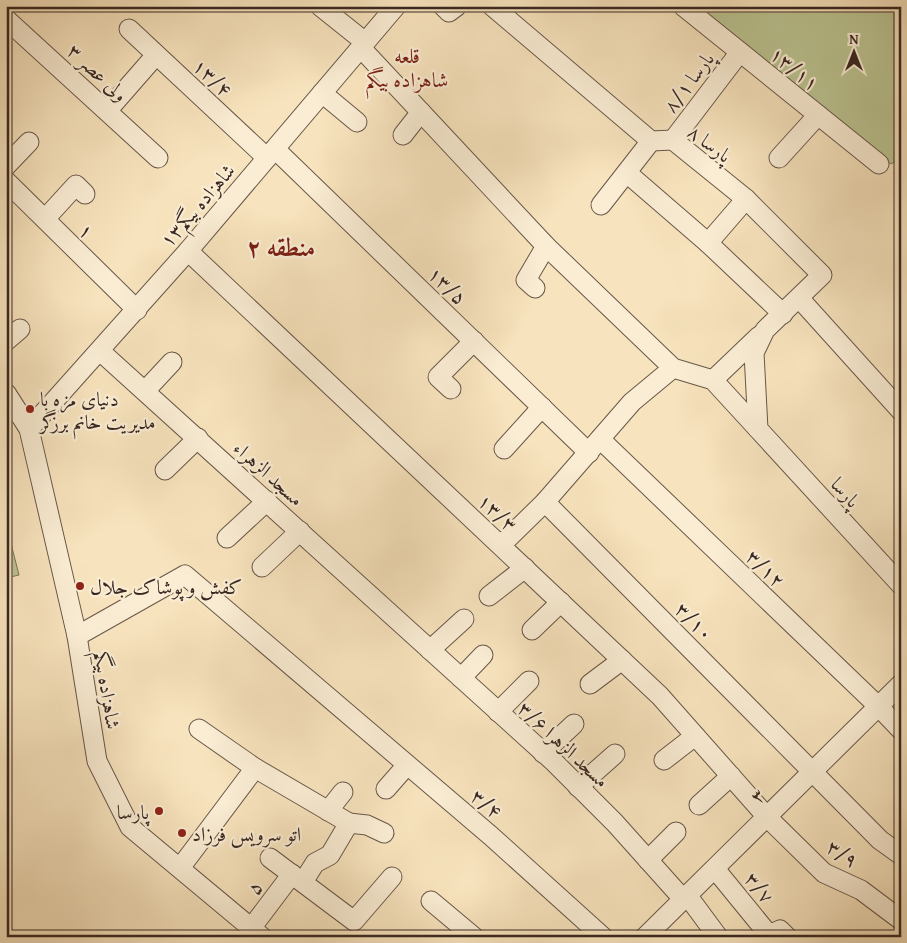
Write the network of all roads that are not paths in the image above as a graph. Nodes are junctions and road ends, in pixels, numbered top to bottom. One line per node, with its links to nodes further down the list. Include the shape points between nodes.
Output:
1 (320, 6): 7 (street)
2 (396, 6): 7 (street, شاهزاده بیگم۱۳)
3 (492, 6): 16 (street)
4 (682, 6): 8 (street, ۱۳/۱۱)
5 (6, 18): 11 (street, ولی عصر ۳)
6 (129, 29): 9 (street, ۱۳/۴)
7 (363, 45): 10 (street, شاهزاده بیگم۱۳); 12 (street)
8 (740, 52): 13 (street, ۱۳/۱۱); 17 (street, ۸/۱ پارسا)
9 (156, 55): 11 (street); 19 (street, ۱۳/۴)
10 (322, 93): 14 (street); 19 (street, شاهزاده بیگم۱۳)
11 (107, 111): 20 (street, ولی عصر ۳)
12 (421, 112): 15 (street); 31 (street)
13 (818, 115): 21 (street); 22 (street, ۱۳/۱۱)
14 (356, 122)
15 (403, 135)
16 (651, 140): 17 (street, ۸ پارسا); 24 (street)
17 (673, 140): 27 (street, ۸ پارسا)
18 (29, 142): 23 (street)
19 (271, 153): 32 (street, شاهزاده بیگم۱۳); 38 (street, ۱۳/۵)
20 (158, 158)
21 (779, 158)
22 (879, 164)
23 (6, 166)
24 (627, 173): 28 (street); 30 (street)
25 (6, 181): 29 (street, ۱)
26 (85, 194): 29 (street, via 76,185)
27 (746, 199): 30 (street); 34 (street, ۸ پارسا, via 822,275)
28 (601, 205)
29 (45, 219): 35 (street, ۱)
30 (708, 244): 36 (street)
31 (546, 246): 33 (street, via 526,280); 41 (street)
32 (188, 251): 35 (street, شاهزاده بیگم۱۳); 58 (street, ۱۳/۳)
33 (535, 288)
34 (798, 298): 36 (street); 47 (street)
35 (136, 310): 39 (street, شاهزاده بیگم۱۳)
36 (783, 314): 37 (street)
37 (765, 330): 42 (street); 48 (street, via 754,353)
38 (474, 341): 43 (street, via 438,377); 46 (street, ۱۳/۵)
39 (100, 351): 44 (street, مسجد الزهراء); 49 (street, شاهزاده بیگم۱۳)
40 (172, 362): 44 (street)
41 (673, 368): 42 (street); 51 (street, via 632,402)
42 (713, 380): 48 (street, پارسا)
43 (450, 389)
44 (145, 391): 50 (street, مسجد الزهراء)
45 (6, 393): 49 (street, شاهزاده بیگم)
46 (542, 407): 51 (street, ۱۳/۵); 52 (street)
47 (901, 411)
48 (758, 428): 61 (street, پارسا)
49 (29, 429): 67 (street, شاهزاده بیگم)
50 (198, 438): 53 (street); 54 (street, مسجد الزهراء)
51 (594, 446): 55 (street); 75 (street, ۳/۱۲)
52 (504, 449)
53 (165, 470)
54 (267, 501): 56 (street, مسجد الزهراء); 57 (street)
55 (545, 502): 58 (street); 86 (street, ۳/۱۰)
56 (300, 532): 59 (street); 65 (street, مسجد الزهراء)
57 (227, 538)
58 (501, 546): 60 (street, ۱۳/۳)
59 (262, 567)
60 (525, 568): 62 (street); 63 (street, ۱۳/۳)
61 (901, 585)
62 (489, 596)
63 (560, 602): 66 (street); 70 (street, ۱۳/۳)
64 (464, 619): 68 (street)
65 (407, 629): 68 (street, مسجد الزهرا ۳/۶)
66 (532, 630)
67 (77, 636): 84 (street, ۳/۴, via 185,575); 100 (street, شاهزاده بیگم, via 97,761 130,827)
68 (430, 650): 71 (street, مسجد الزهرا ۳/۶)
69 (483, 655): 71 (street)
70 (622, 660): 73 (street); 80 (street, ۱۳/۳)
71 (461, 678): 76 (street, مسجد الزهرا ۳/۶)
72 (529, 682): 76 (street)
73 (590, 684)
74 (901, 684): 75 (street, ۳)
75 (879, 707): 79 (street, ۳/۱۲); 86 (street, ۳)
76 (498, 712): 81 (street, مسجد الزهرا ۳/۶)
77 (574, 724): 81 (street)
78 (199, 729): 85 (street)
79 (901, 730)
80 (696, 736): 83 (street); 87 (street, ۱۳/۳)
81 (543, 752): 88 (street, مسجد الزهرا ۳/۶)
82 (615, 754): 88 (street)
83 (664, 760)
84 (408, 765): 89 (street); 109 (street, ۳/۴)
85 (255, 768): 92 (street); 100 (street)
86 (812, 772): 93 (street, ۳); 97 (street, ۳/۱۰, via 880,840)
87 (731, 776): 91 (street); 93 (street, ۱۳/۳)
88 (578, 787): 99 (street, مسجد الزهرا ۳/۶, via 616,823)
89 (386, 790)
90 (343, 792): 92 (street)
91 (699, 805)
92 (328, 811): 94 (street)
93 (767, 817): 104 (street, ۳); 106 (street, ۳/۹, via 824,873 861,890)
94 (348, 823): 96 (street, via 367,824); 103 (street, ۵, via 330,855 314,863)
95 (676, 832): 99 (street)
96 (384, 834)
97 (901, 855)
98 (270, 858): 103 (street)
99 (648, 860): 104 (street, مسجد الزهرا ۳/۶)
100 (180, 868): 107 (street, شاهزاده بیگم)
101 (720, 875): 112 (street, ۳/۷, via 769,935 780,930)
102 (392, 877): 103 (street, via 354,921)
103 (297, 878): 107 (street, ۵)
104 (685, 897): 110 (street, ۳); 111 (street, مسجد الزهرا ۳/۶)
105 (431, 901): 108 (street)
106 (901, 920)
107 (257, 932)
108 (474, 937)
109 (603, 937)
110 (645, 937)
111 (718, 937)
112 (787, 937)

